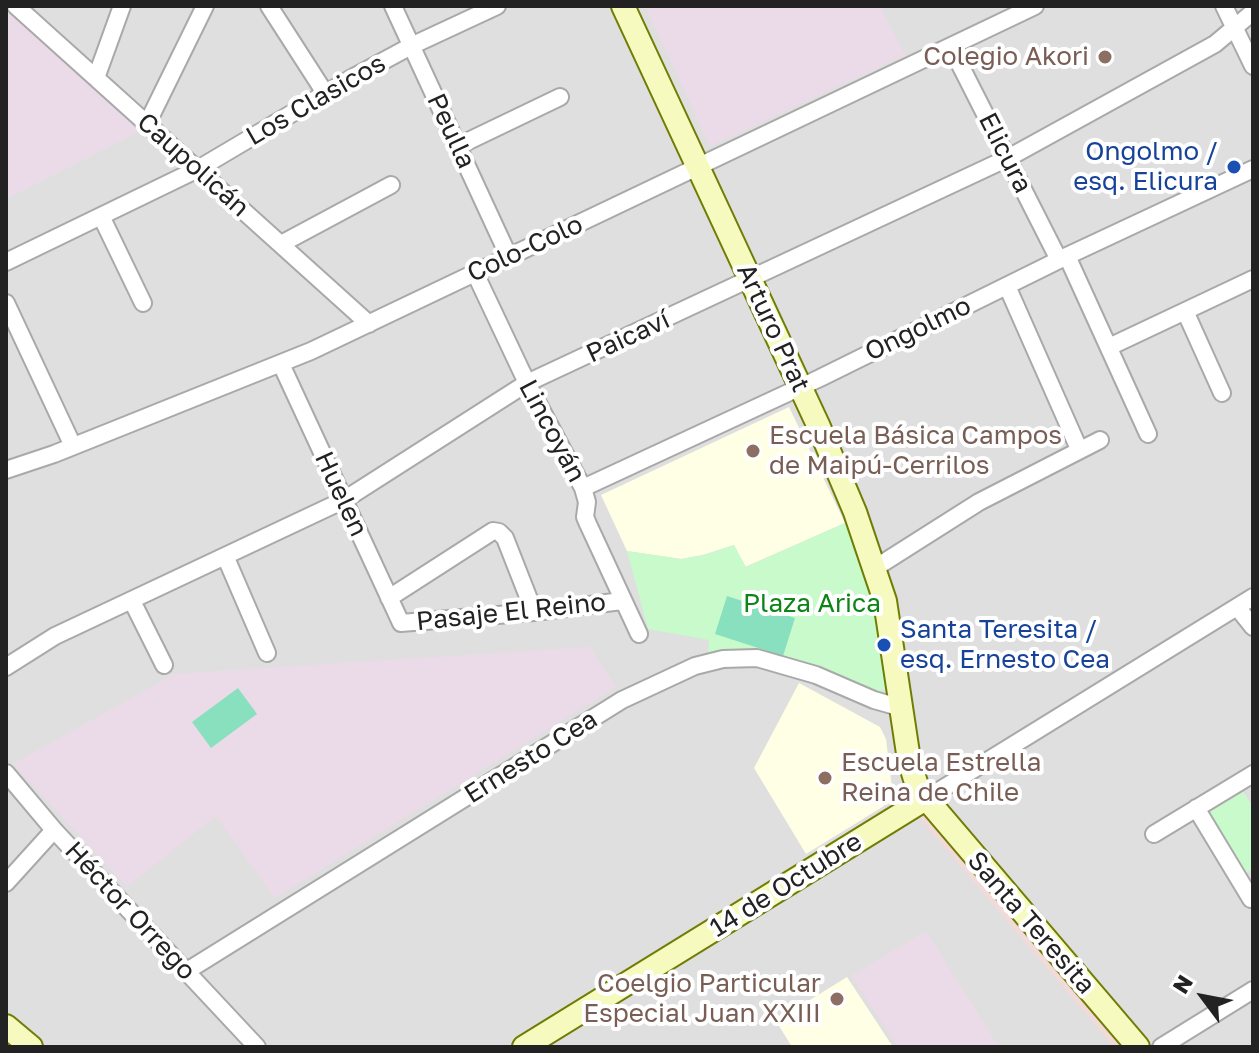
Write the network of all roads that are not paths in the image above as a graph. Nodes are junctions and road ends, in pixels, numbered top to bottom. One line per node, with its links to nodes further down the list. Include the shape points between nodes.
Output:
1 (122, 6): 15 (street)
2 (205, 6): 18 (street)
3 (269, 6): 16 (street)
4 (393, 6): 12 (street, Peulla)
5 (497, 6): 12 (street, Los Clasicos)
6 (623, 6): 21 (street, Arturo Prat)
7 (1035, 6): 13 (street, Colo-Colo)
8 (1224, 6): 11 (street)
9 (22, 8): 15 (street, Caupolicán)
10 (1253, 12): 11 (street, Paicaví)
11 (1234, 28): 14 (street); 20 (street, Paicaví, via 1215,44)
12 (411, 46): 16 (street, Los Clasicos); 19 (street, Peulla)
13 (951, 47): 20 (street, Elicura); 21 (street, Colo-Colo)
14 (1253, 66)
15 (96, 78): 18 (street, Caupolicán)
16 (325, 93): 22 (street, Los Clasicos)
17 (560, 97): 19 (street)
18 (147, 124): 22 (street, Caupolicán)
19 (458, 146): 27 (street, Peulla)
20 (1008, 158): 28 (street, Elicura); 32 (street, Paicaví)
21 (698, 167): 27 (street, Colo-Colo); 32 (street, Arturo Prat)
22 (198, 169): 25 (street, Los Clasicos); 26 (street, Caupolicán)
23 (1253, 169): 28 (street, Ongolmo)
24 (391, 185): 26 (street)
25 (101, 216): 29 (street, Los Clasicos); 35 (street)
26 (281, 244): 37 (street, Caupolicán)
27 (509, 257): 30 (street, Colo-Colo)
28 (1063, 258): 33 (street, Ongolmo); 38 (street, Elicura)
29 (6, 262)
30 (475, 273): 37 (street, Colo-Colo); 40 (street, Lincoyán)
31 (1253, 279): 36 (street)
32 (751, 280): 40 (street, Paicaví); 41 (street, Arturo Prat)
33 (1007, 286): 41 (street, Ongolmo); 46 (street)
34 (6, 303): 45 (street)
35 (143, 303)
36 (1185, 311): 38 (street); 42 (street)
37 (369, 324): 39 (street, Colo-Colo)
38 (1109, 347): 43 (street, Elicura)
39 (281, 364): 45 (street, Colo-Colo); 49 (street, Huelen)
40 (527, 383): 48 (street, Lincoyán); 49 (street, Paicaví)
41 (801, 387): 48 (street, Ongolmo); 51 (street, Arturo Prat)
42 (1222, 393)
43 (1148, 434)
44 (1100, 440): 46 (street)
45 (73, 446): 47 (street, Colo-Colo)
46 (1079, 449): 51 (street, via 979,502)
47 (6, 470)
48 (583, 488): 55 (street, Lincoyán, via 585,517)
49 (344, 500): 50 (street, Paicaví); 53 (street, Huelen)
50 (226, 558): 54 (street, Paicaví); 61 (street)
51 (875, 568): 64 (street, Arturo Prat)
52 (1253, 597): 56 (street, 14 de Octubre)
53 (389, 598): 57 (street, via 493,531 505,538); 58 (street, Huelen)
54 (132, 601): 62 (street); 63 (street, Paicaví, via 38,645)
55 (622, 601): 57 (street, Pasaje El Reino); 60 (street, Lincoyán)
56 (1237, 607): 59 (street); 68 (street, 14 de Octubre)
57 (534, 612): 58 (street, Pasaje El Reino)
58 (401, 623)
59 (1253, 627)
60 (639, 634)
61 (267, 653)
62 (164, 665)
63 (6, 667)
64 (902, 708): 68 (street, Arturo Prat, via 912,773); 75 (street, Ernesto Cea, via 757,658 695,666 622,700)
65 (6, 773): 70 (street, Héctor Orrego)
66 (1248, 777): 67 (street); 69 (street)
67 (1253, 796)
68 (924, 800): 80 (street, 14 de Octubre); 81 (street, Santa Teresita)
69 (1196, 808): 71 (street); 72 (street)
70 (54, 830): 73 (street); 75 (street, Héctor Orrego)
71 (1154, 834)
72 (1246, 876): 74 (street)
73 (6, 883)
74 (1251, 899)
75 (187, 971): 79 (street, Héctor Orrego)
76 (1253, 990): 82 (street)
77 (6, 1026): 78 (street)
78 (31, 1047)
79 (257, 1047)
80 (524, 1047)
81 (1138, 1047)
82 (1161, 1047)

